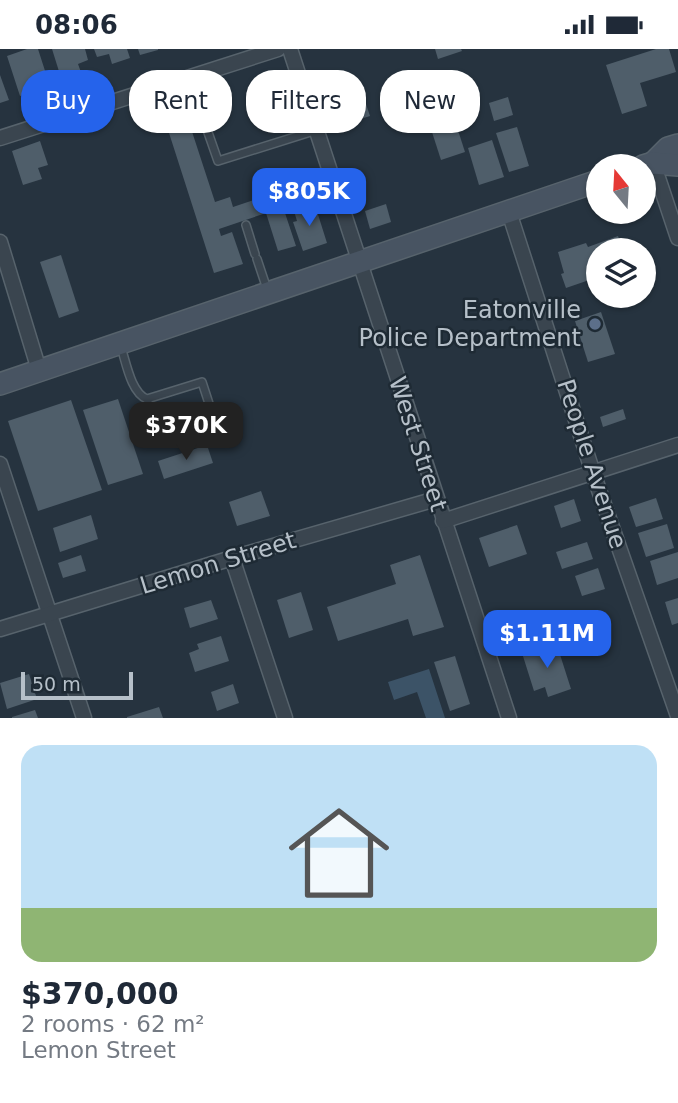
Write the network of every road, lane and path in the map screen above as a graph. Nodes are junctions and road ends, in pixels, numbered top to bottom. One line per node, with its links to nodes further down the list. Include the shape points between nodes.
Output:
1 (278, 49): 3 (street)
2 (290, 49): 4 (street, West Street)
3 (214, 70)
4 (297, 70)
5 (129, 97): 9 (street)
6 (208, 133): 7 (lane, via 218,161)
7 (307, 133)
8 (318, 133): 20 (street, West Street)
9 (0, 138)
10 (678, 145): 11 (main road)
11 (656, 158)
12 (656, 165): 13 (main road)
13 (678, 165)
14 (656, 184): 18 (street)
15 (586, 185): 16 (main road)
16 (509, 212): 20 (main road); 28 (street, People Avenue)
17 (246, 225): 21 (lane)
18 (678, 238)
19 (0, 242): 23 (street)
20 (360, 262): 21 (main road); 29 (street, West Street)
21 (268, 293): 22 (main road)
22 (119, 343): 23 (main road); 25 (lane, via 136,390)
23 (39, 370): 24 (main road)
24 (0, 384)
25 (147, 399): 25 (lane, via 202,382 215,422 160,438)
26 (678, 445): 28 (street)
27 (0, 464): 32 (street)
28 (593, 473): 30 (street); 34 (street, People Avenue)
29 (436, 499): 30 (street, West Street); 31 (street, Lemon Street)
30 (443, 521): 37 (street, West Street)
31 (232, 558): 32 (street, Lemon Street); 36 (street)
32 (50, 614): 33 (street, Lemon Street); 35 (street)
33 (0, 629)
34 (678, 716)
35 (85, 718)
36 (285, 718)
37 (509, 718)

